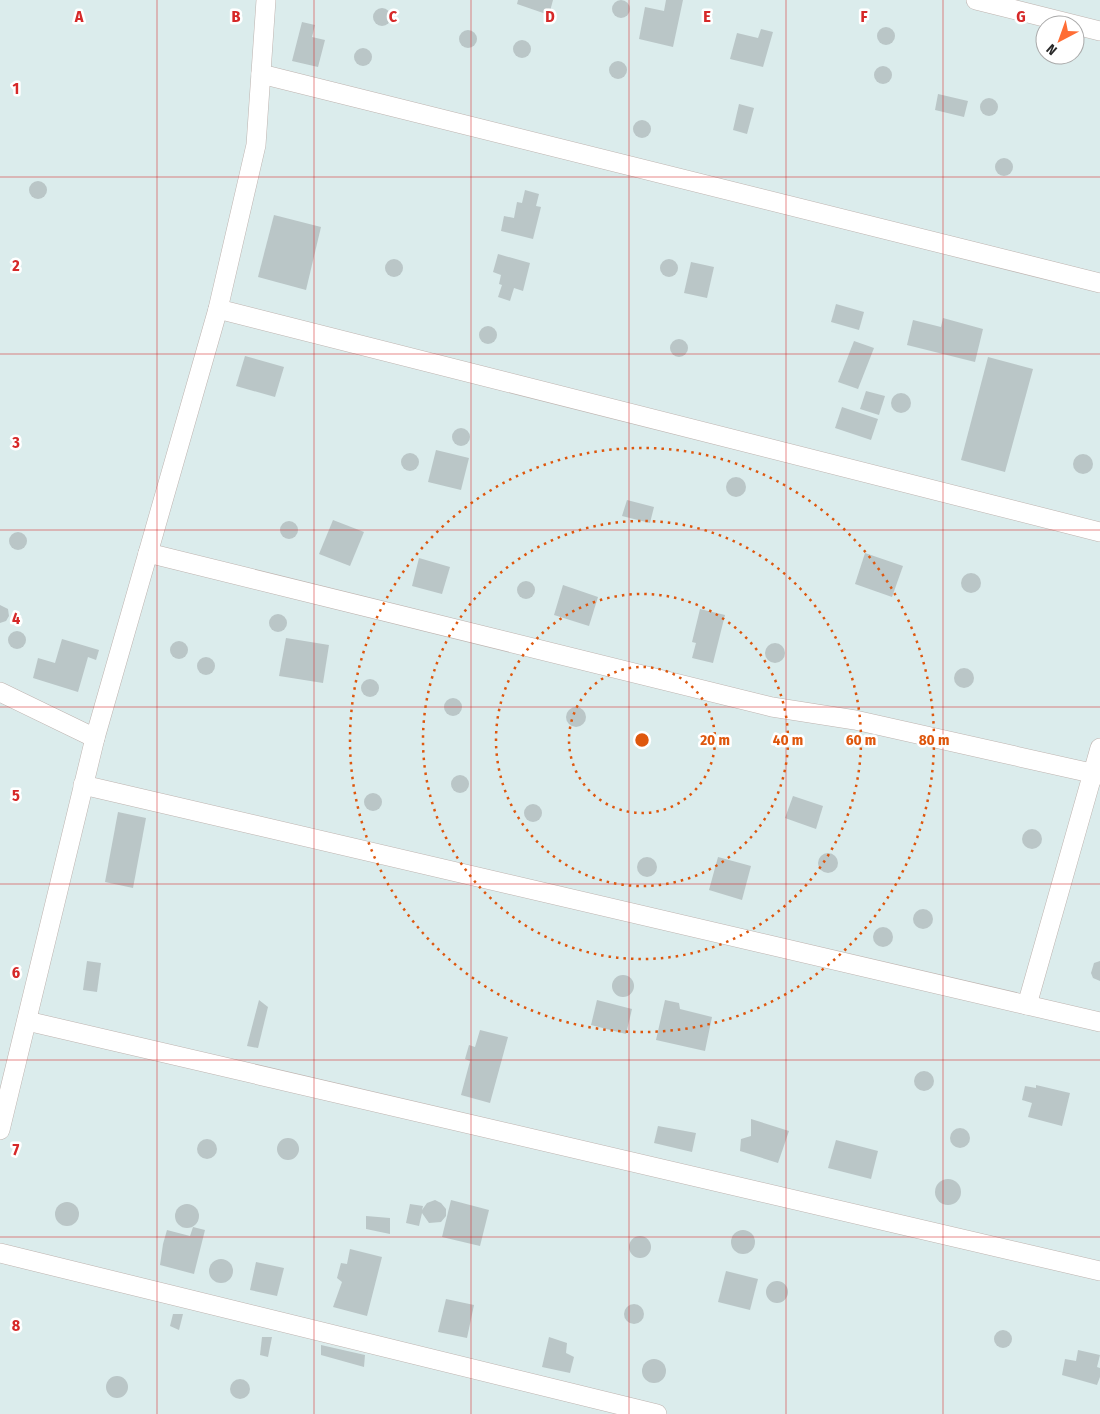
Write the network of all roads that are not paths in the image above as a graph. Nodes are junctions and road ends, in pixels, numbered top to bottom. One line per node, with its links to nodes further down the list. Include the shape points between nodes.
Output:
1 (266, 0): 4 (street)
2 (976, 0): 3 (street)
3 (1100, 31)
4 (261, 74): 5 (street); 6 (street, via 256,145)
5 (1100, 283)
6 (218, 309): 7 (street); 8 (street)
7 (1100, 532)
8 (148, 554): 10 (street); 12 (street, via 772,707 856,720)
9 (0, 692): 10 (street)
10 (95, 738): 13 (street)
11 (1100, 748): 12 (street)
12 (1097, 775): 14 (street)
13 (83, 786): 14 (street); 15 (street)
14 (1027, 1005): 16 (street)
15 (26, 1021): 17 (street); 19 (street)
16 (1100, 1022)
17 (0, 1130)
18 (0, 1253): 20 (street)
19 (1100, 1271)
20 (657, 1414)

